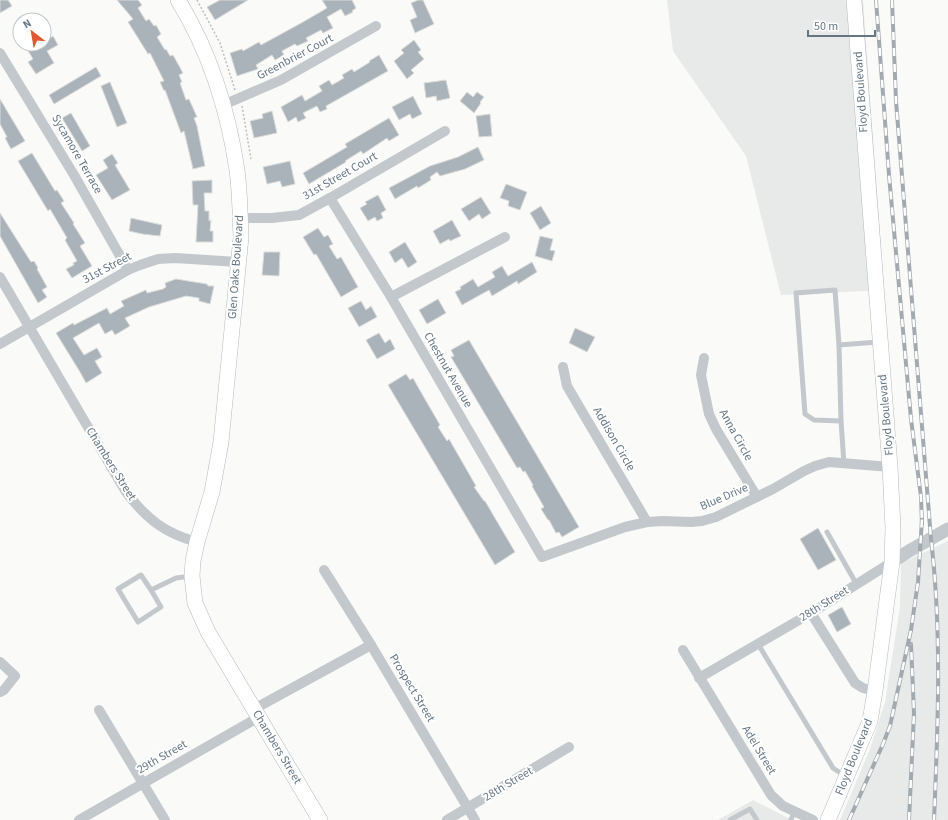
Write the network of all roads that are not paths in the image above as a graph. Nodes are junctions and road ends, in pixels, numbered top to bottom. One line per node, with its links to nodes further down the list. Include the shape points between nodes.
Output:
1 (178, 0): 5 (main road, Glen Oaks Boulevard, via 193,24)
2 (854, 0): 15 (main road, Floyd Boulevard)
3 (376, 26): 5 (street, Greenbrier Court, via 282,80)
4 (0, 53): 11 (street, Sycamore Terrace)
5 (223, 105): 8 (main road, Glen Oaks Boulevard, via 237,171)
6 (445, 131): 7 (street, 31st Street Court)
7 (330, 198): 8 (street, 31st Street Court, via 299,215); 13 (street, Chestnut Avenue)
8 (240, 218): 10 (main road, Glen Oaks Boulevard)
9 (506, 237): 13 (street)
10 (238, 262): 11 (street, 31st Street, via 158,259); 27 (main road, Glen Oaks Boulevard, via 221,442 212,492)
11 (128, 270): 14 (street, 31st Street)
12 (0, 277): 14 (street, Chambers Street)
13 (391, 297): 28 (street, Chestnut Avenue)
14 (30, 327): 16 (street, 31st Street); 27 (street, Chambers Street, via 126,492 140,510 161,528)
15 (880, 342): 17 (lane); 22 (main road, Floyd Boulevard)
16 (0, 344)
17 (839, 345): 20 (lane); 20 (lane, via 835,290 796,293 805,414 814,420)
18 (704, 358): 23 (street, Anna Circle, via 700,375 709,414)
19 (563, 367): 24 (street, Addison Circle, via 567,386)
20 (841, 421): 21 (lane)
21 (844, 464): 22 (street, Blue Drive); 23 (street, Blue Drive, via 829,462 815,466)
22 (890, 467): 29 (main road, Floyd Boulevard)
23 (757, 497): 24 (street, Blue Drive, via 702,521)
24 (647, 522): 28 (street, Blue Drive)
25 (948, 529): 29 (street, 28th Street)
26 (827, 532): 32 (lane)
27 (197, 542): 31 (main road, Chambers Street)
28 (542, 557)
29 (892, 562): 32 (street, 28th Street); 40 (main road, Floyd Boulevard)
30 (324, 570): 36 (street, Prospect Street)
31 (192, 576): 33 (lane, via 176,578); 43 (main road, Chambers Street, via 195,603 208,632)
32 (857, 584): 34 (street, 28th Street)
33 (151, 590): 33 (lane, via 161,607 138,622 118,589 141,575)
34 (811, 613): 35 (street, 28th Street); 40 (street, via 855,683)
35 (758, 644): 39 (street, 28th Street); 45 (lane, via 833,768)
36 (371, 646): 43 (street, 29th Street); 47 (street, Prospect Street)
37 (683, 650): 39 (street, Adel Street)
38 (0, 662): 41 (street, via 15,676)
39 (699, 678): 48 (street, Adel Street, via 771,795)
40 (875, 691): 45 (main road, Floyd Boulevard, via 870,721)
41 (0, 692)
42 (99, 710): 46 (street)
43 (257, 713): 46 (street, 29th Street); 51 (main road, Chambers Street)
44 (569, 748): 47 (street, 28th Street)
45 (847, 777): 57 (main road, Floyd Boulevard)
46 (142, 783): 49 (street, 29th Street); 50 (street)
47 (467, 808): 52 (street, 28th Street); 53 (street, Prospect Street)
48 (792, 816): 56 (street, Adel Street)
49 (79, 820)
50 (165, 820)
51 (320, 820)
52 (447, 820)
53 (475, 820)
54 (730, 820): 55 (lane, via 750,809)
55 (757, 820)
56 (812, 820)
57 (828, 820)

